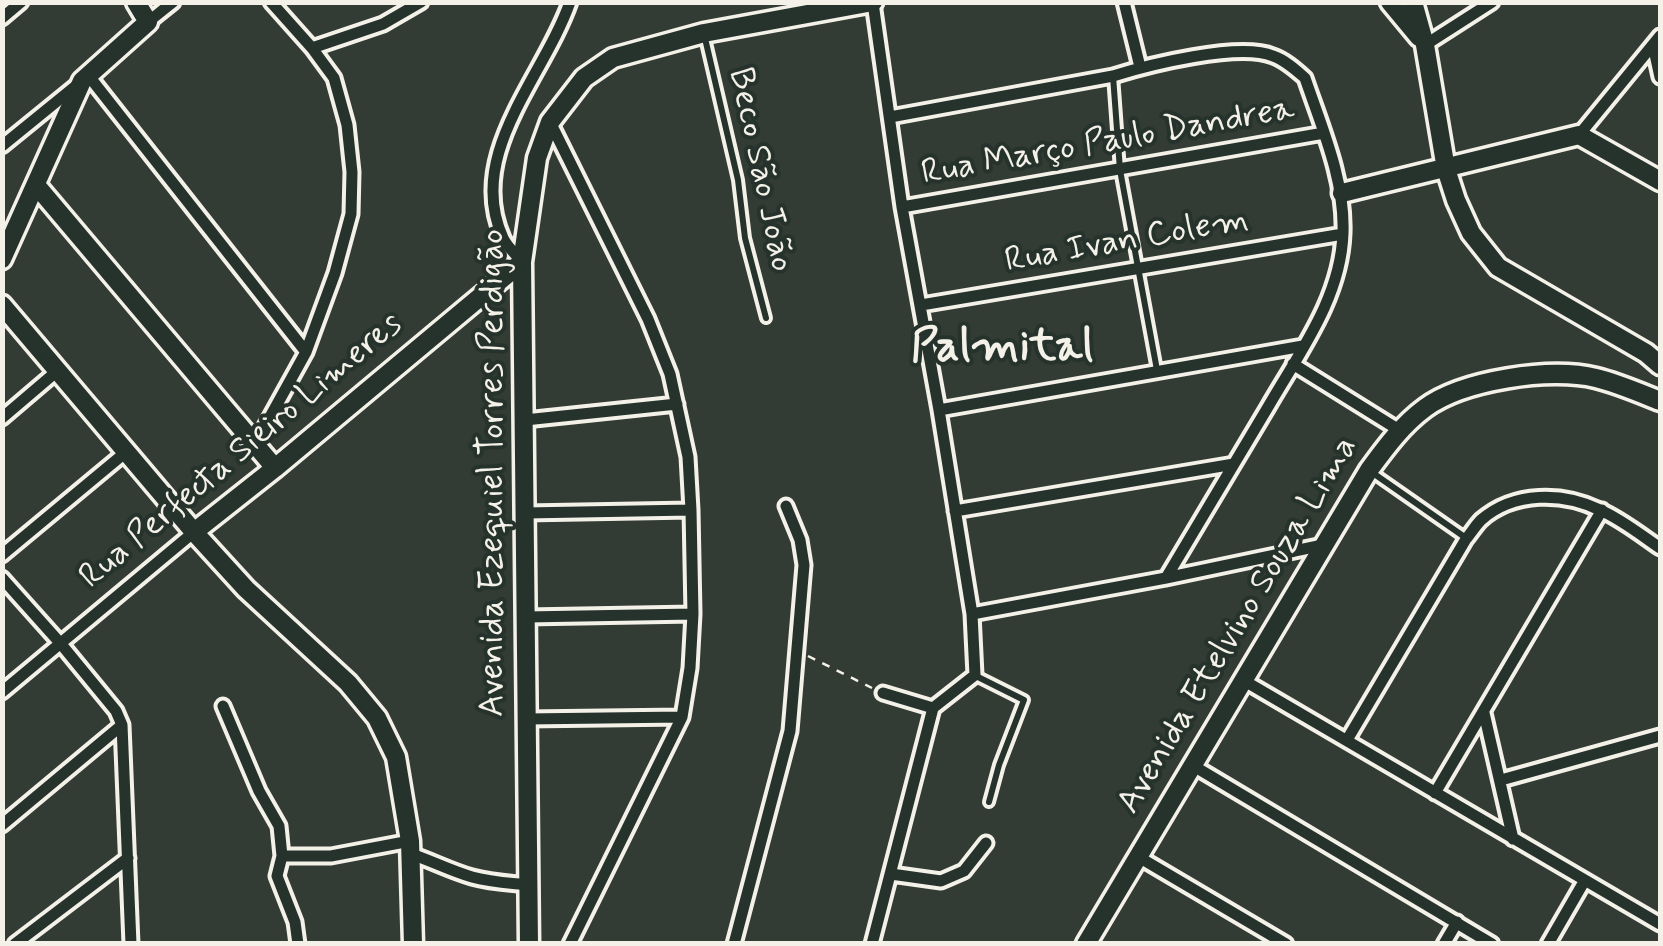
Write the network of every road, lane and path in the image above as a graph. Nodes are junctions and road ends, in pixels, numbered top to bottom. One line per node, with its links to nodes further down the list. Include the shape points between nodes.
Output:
1 (21, 2): 12 (street)
2 (136, 2): 13 (street)
3 (172, 2): 13 (street)
4 (271, 2): 17 (street)
5 (421, 2): 17 (street, via 383,24)
6 (570, 2): 35 (street, via 500,143 491,200 504,240)
7 (873, 2): 14 (street, Avenida Ezequiel Torres Perdigão); 22 (street)
8 (1124, 2): 18 (street)
9 (1390, 2): 16 (street)
10 (1412, 2): 16 (street)
11 (1492, 2): 16 (street)
12 (2, 18)
13 (148, 22): 21 (street)
14 (704, 33): 23 (street, Avenida Ezequiel Torres Perdigão, via 613,58 584,78); 39 (lane, Beco São João)
15 (1656, 41): 20 (street); 25 (street)
16 (1426, 44): 27 (street)
17 (312, 48): 41 (street, via 334,78 352,172 351,214 336,273)
18 (1140, 68): 19 (street); 24 (street, via 1220,52 1271,54 1305,78)
19 (1113, 76): 22 (street); 28 (lane)
20 (1660, 77)
21 (85, 78): 26 (street); 30 (street); 41 (street)
22 (890, 117): 32 (street)
23 (550, 122): 35 (street, Avenida Ezequiel Torres Perdigão, via 537,158); 47 (street, via 648,318)
24 (1324, 133): 28 (street, Rua Março Paulo Dandrea); 31 (street)
25 (1579, 135): 27 (street); 29 (street)
26 (2, 146)
27 (1446, 169): 31 (street); 43 (street, via 1471,233 1498,267)
28 (1120, 170): 32 (street, Rua Março Paulo Dandrea); 36 (lane)
29 (1660, 181)
30 (36, 185): 34 (street); 52 (street)
31 (1342, 192): 33 (street)
32 (902, 207): 38 (street)
33 (1343, 234): 36 (street, Rua Ivan Colem); 40 (street, via 1328,300)
34 (2, 258)
35 (522, 262): 50 (street, Avenida Ezequiel Torres Perdigão); 55 (street, Rua Perfecta Sieiro Limeres)
36 (1138, 268): 38 (street, Rua Ivan Colem); 44 (lane)
37 (2, 305): 45 (street)
38 (921, 305): 48 (street)
39 (766, 318)
40 (1303, 346): 42 (street); 44 (street)
41 (306, 352): 52 (street)
42 (1293, 364): 51 (street); 54 (street)
43 (1660, 365)
44 (1157, 371): 48 (street)
45 (56, 372): 49 (street); 53 (street)
46 (1660, 401): 51 (street, Avenida Etelvino Souza Lima, via 1595,377 1537,373 1474,386 1428,405)
47 (677, 404): 50 (street); 58 (street)
48 (939, 410): 60 (street)
49 (2, 418)
50 (525, 420): 61 (street, Avenida Ezequiel Torres Perdigão)
51 (1399, 430): 56 (street, Avenida Etelvino Souza Lima)
52 (254, 446): 55 (street)
53 (126, 452): 62 (street); 66 (street)
54 (1234, 464): 60 (street); 68 (street)
55 (275, 468): 62 (street, Rua Perfecta Sieiro Limeres)
56 (1369, 470): 63 (lane); 64 (street, Avenida Etelvino Souza Lima)
57 (786, 506): 73 (street, via 804,566)
58 (691, 510): 61 (street); 69 (street)
59 (1602, 510): 63 (street, via 1544,496 1511,503); 65 (street); 80 (street)
60 (956, 511): 70 (street)
61 (525, 513): 71 (street, Avenida Ezequiel Torres Perdigão)
62 (194, 532): 72 (street, Rua Perfecta Sieiro Limeres); 93 (street, via 377,718 396,757)
63 (1466, 539): 85 (street)
64 (1323, 546): 68 (street); 75 (street, Avenida Etelvino Souza Lima)
65 (1660, 548)
66 (2, 555)
67 (2, 578): 72 (street)
68 (1166, 578): 70 (street)
69 (693, 614): 71 (street); 81 (street)
70 (972, 614): 74 (street)
71 (526, 618): 82 (street, Avenida Ezequiel Torres Perdigão)
72 (61, 644): 76 (street, Rua Perfecta Sieiro Limeres); 83 (street)
73 (797, 651): 77 (path); 109 (street, via 790,732)
74 (975, 675): 79 (street); 89 (lane, via 1024,700)
75 (1243, 680): 85 (street); 86 (street, Avenida Etelvino Souza Lima)
76 (2, 692)
77 (883, 694): 79 (street)
78 (223, 706): 94 (street, via 280,826)
79 (933, 708): 97 (street)
80 (1484, 713): 87 (street); 88 (street)
81 (682, 717): 82 (street); 108 (street)
82 (526, 719): 99 (street, Avenida Ezequiel Torres Perdigão)
83 (122, 725): 90 (street); 96 (street)
84 (1660, 736): 87 (street)
85 (1347, 740): 88 (street)
86 (1192, 765): 95 (street, Avenida Etelvino Souza Lima); 100 (street)
87 (1500, 780): 91 (street)
88 (1434, 792): 91 (street)
89 (989, 802)
90 (2, 825)
91 (1512, 838): 98 (street)
92 (986, 843): 97 (street, via 964,871 942,881)
93 (411, 848): 94 (street); 99 (street, via 468,876); 106 (street)
94 (282, 856): 105 (street, via 278,876)
95 (1138, 856): 103 (street, Avenida Etelvino Souza Lima); 111 (street)
96 (128, 858): 102 (street); 104 (street)
97 (891, 874): 110 (street)
98 (1585, 880): 101 (street); 114 (street)
99 (528, 884): 107 (street, Avenida Ezequiel Torres Perdigão)
100 (1457, 922): 112 (street); 113 (street)
101 (1660, 924)
102 (20, 941)
103 (1087, 943)
104 (131, 944)
105 (298, 944)
106 (413, 944)
107 (530, 944)
108 (570, 944)
109 (734, 944)
110 (872, 944)
111 (1286, 944)
112 (1444, 944)
113 (1492, 944)
114 (1548, 944)

